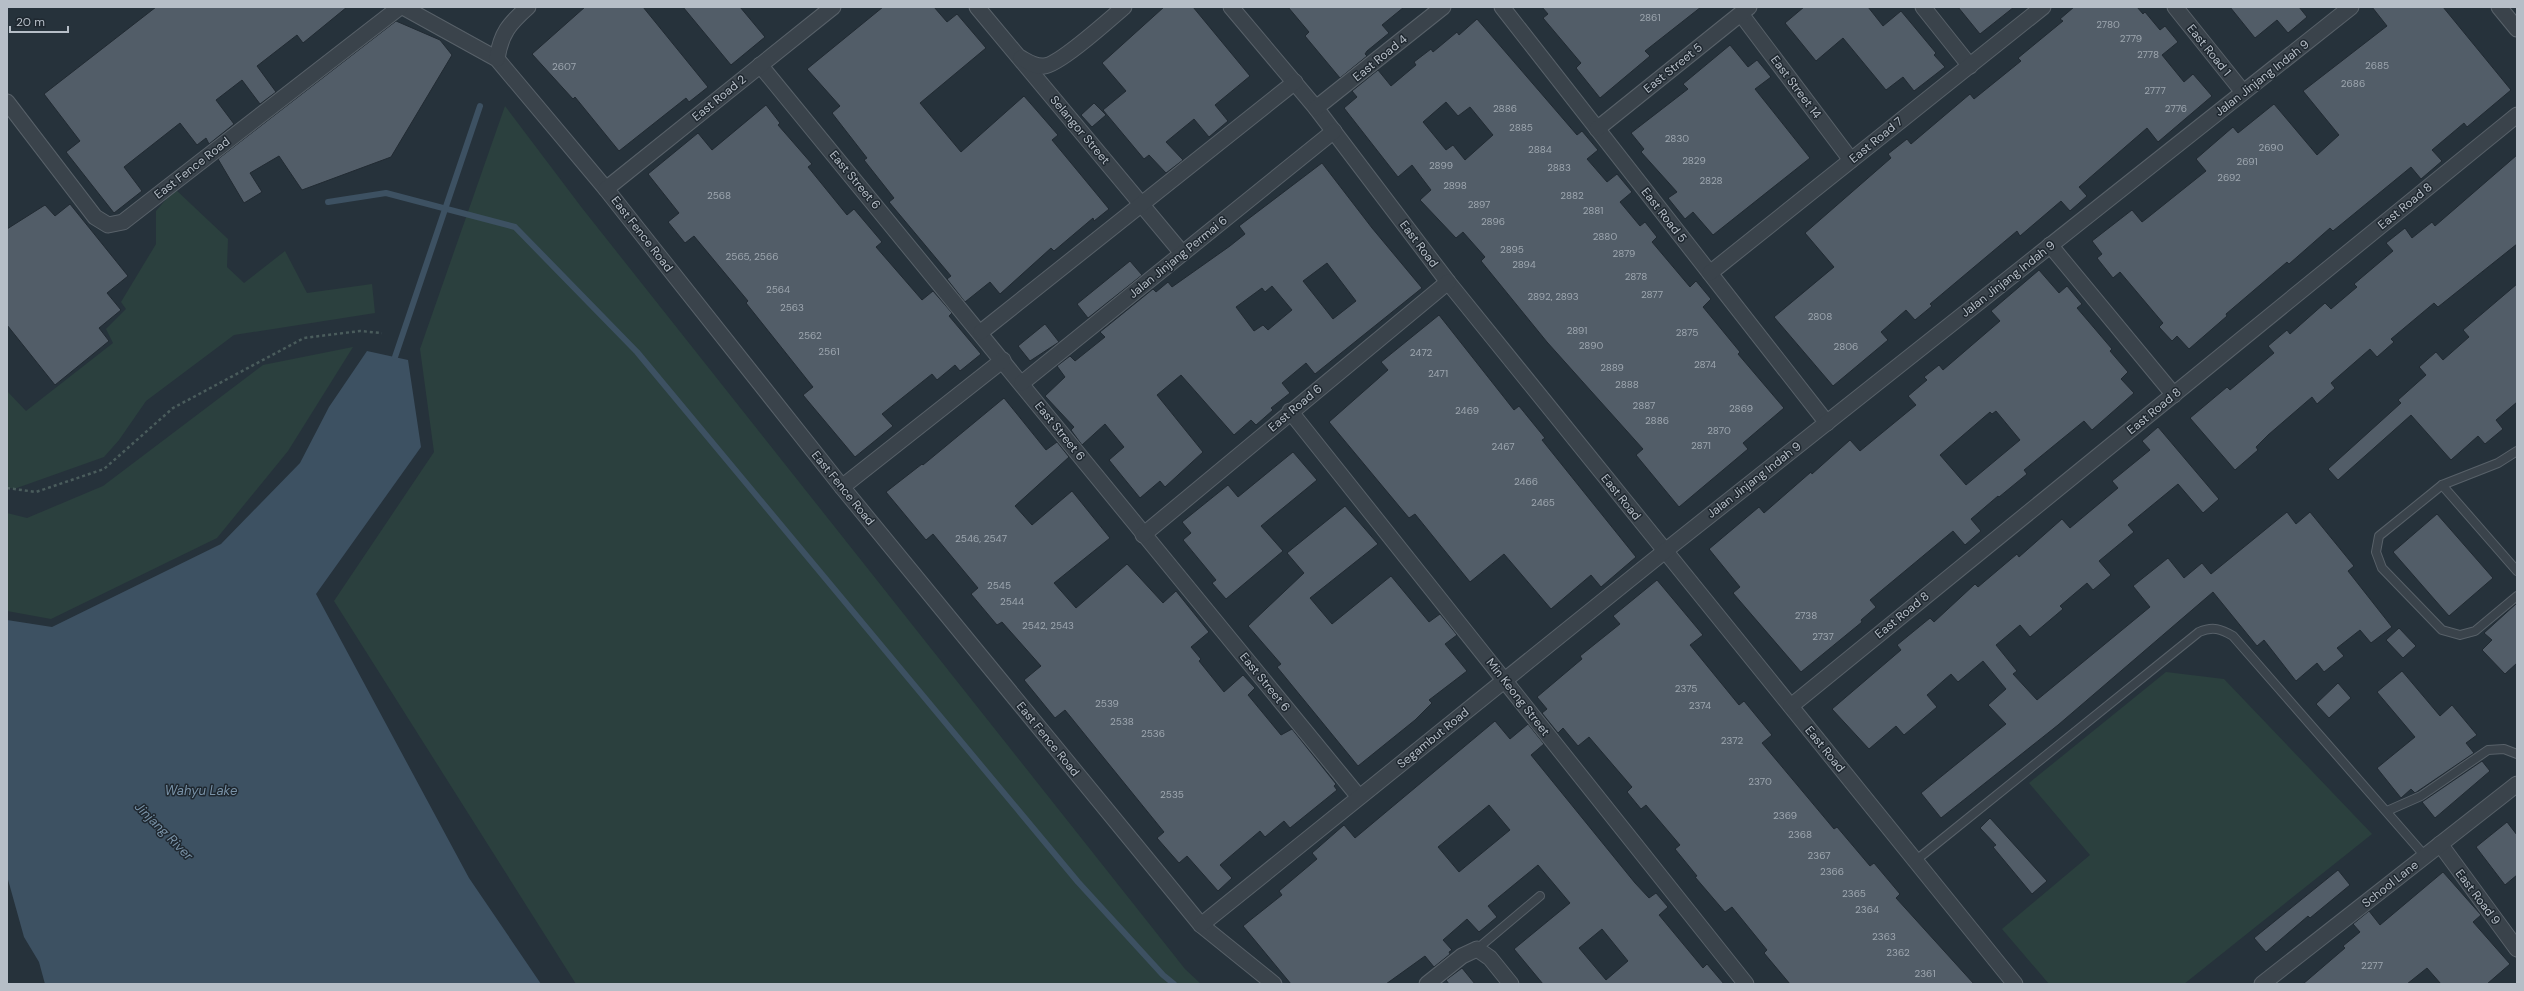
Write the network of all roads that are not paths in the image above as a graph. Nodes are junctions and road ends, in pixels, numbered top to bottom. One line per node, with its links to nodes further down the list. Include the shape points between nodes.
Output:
1 (401, 7): 17 (street, East Fence Road); 22 (street, East Fence Road, via 123,222 108,225 95,217)
2 (528, 7): 17 (street, via 511,23 500,41)
3 (833, 7): 18 (street, East Road 2)
4 (978, 7): 16 (street, Selangor Street)
5 (1124, 7): 16 (street, via 1060,59 1045,66 1033,65)
6 (1231, 7): 20 (street, East Road)
7 (1443, 7): 23 (street, East Road 4)
8 (1502, 7): 25 (street, East Road 5)
9 (1923, 7): 19 (street)
10 (2043, 7): 19 (street, East Road 7)
11 (2174, 7): 21 (street, East Road 1)
12 (2351, 7): 21 (street, Jalan Jinjang Indah 9)
13 (2499, 7): 15 (street)
14 (1745, 10): 25 (street, East Street 5); 27 (street, East Street 14)
15 (2517, 29)
16 (1015, 54): 29 (street, Selangor Street)
17 (497, 59): 28 (street, East Fence Road)
18 (760, 65): 28 (street, East Road 2); 34 (street, East Street 6)
19 (1970, 66): 27 (street, East Road 7)
20 (1295, 82): 23 (street, East Road); 29 (street)
21 (2244, 92): 30 (street, Jalan Jinjang Indah 9)
22 (7, 102)
23 (1316, 108): 26 (street, East Road)
24 (2517, 115): 37 (street, East Road 8)
25 (1597, 129): 32 (street, East Road 5)
26 (1334, 132): 31 (street, Jalan Jinjang Permai 6); 33 (street, East Road)
27 (1851, 160): 32 (street, East Road 7)
28 (606, 189): 42 (street, East Fence Road)
29 (1141, 205): 31 (street, Selangor Street); 34 (street)
30 (2050, 245): 37 (street); 39 (street, Jalan Jinjang Indah 9)
31 (1182, 253): 36 (street, Jalan Jinjang Permai 6)
32 (1710, 273): 39 (street, East Road 5)
33 (1448, 282): 38 (street, East Road 6); 44 (street, East Road)
34 (981, 332): 35 (street, East Street 6)
35 (1003, 360): 36 (street, East Street 6); 42 (street)
36 (1022, 383): 43 (street, East Street 6)
37 (2174, 395): 48 (street, East Road 8)
38 (1290, 411): 43 (street, East Road 6); 47 (street, Min Keong Street)
39 (1827, 423): 44 (street, Jalan Jinjang Indah 9)
40 (2517, 451): 41 (lane, via 2498,463)
41 (2442, 485): 45 (lane); 46 (lane, via 2379,536 2376,552 2382,568 2442,630 2460,635 2475,631)
42 (842, 487): 57 (street, East Fence Road)
43 (1143, 535): 51 (street, East Street 6)
44 (1665, 551): 47 (street, Segambut Road); 48 (street, East Road)
45 (2517, 571)
46 (2517, 596)
47 (1505, 680): 51 (street, Segambut Road); 64 (street, Min Keong Street)
48 (1791, 706): 55 (street, East Road)
49 (2517, 754): 52 (lane, via 2504,749 2488,750 2421,796)
50 (2517, 784): 53 (street, School Lane)
51 (1359, 797): 57 (street, Segambut Road)
52 (2387, 811): 54 (lane); 55 (lane, via 2233,636 2220,628 2208,628 2199,632)
53 (2440, 844): 54 (street, School Lane); 59 (street, East Road 9)
54 (2425, 856): 60 (street, School Lane)
55 (1915, 861): 65 (street, East Road)
56 (1540, 896): 58 (lane)
57 (1201, 925): 61 (street, East Fence Road)
58 (1477, 948): 62 (street, via 1462,956); 63 (street, via 1490,958)
59 (2517, 949)
60 (2271, 981)
61 (1274, 984)
62 (1427, 984)
63 (1511, 984)
64 (1746, 984)
65 (2014, 984)

